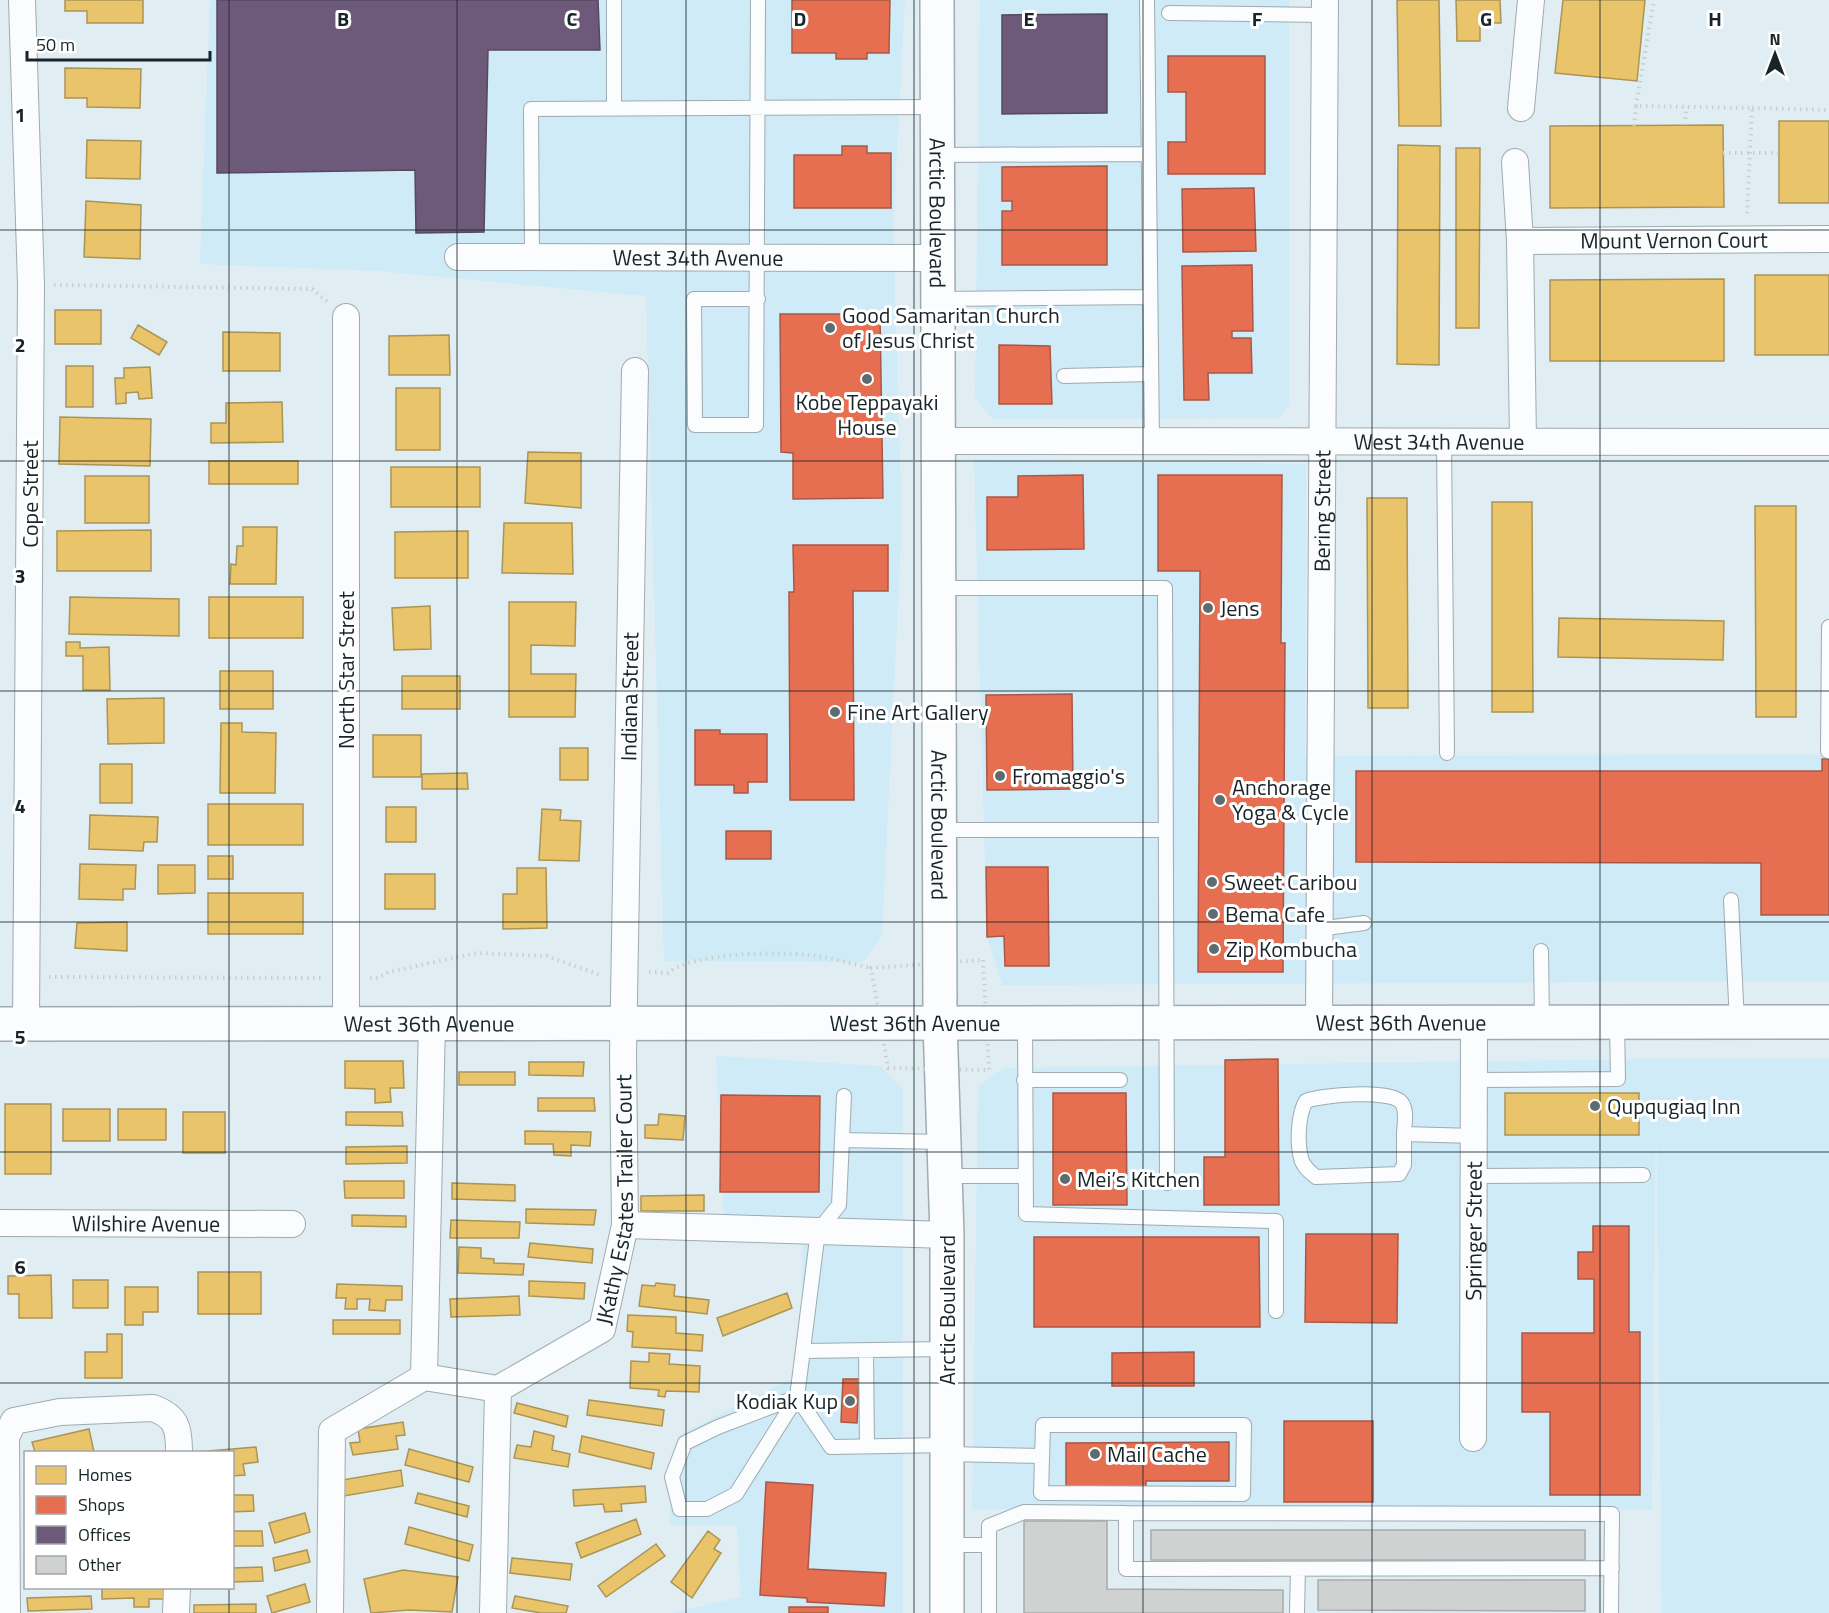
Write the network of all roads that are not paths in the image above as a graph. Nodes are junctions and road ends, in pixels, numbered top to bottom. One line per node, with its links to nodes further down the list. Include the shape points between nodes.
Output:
1 (22, 0): 58 (street, Cope Street, via 31,285 26,977)
2 (614, 0): 13 (lane)
3 (759, 0): 11 (lane)
4 (937, 0): 10 (main road, Arctic Boulevard)
5 (1147, 0): 14 (lane)
6 (1531, 0): 12 (street)
7 (1270, 7): 8 (lane); 9 (lane)
8 (1325, 8): 34 (street, Bering Street)
9 (1169, 13)
10 (938, 107): 11 (lane); 15 (main road, Arctic Boulevard)
11 (758, 108): 13 (lane); 21 (lane)
12 (1521, 108)
13 (614, 109): 20 (lane, via 531,109)
14 (1148, 154): 15 (lane); 23 (lane)
15 (938, 155): 22 (main road, Arctic Boulevard)
16 (1515, 162): 18 (street)
17 (1829, 238): 18 (street, Mount Vernon Court)
18 (1520, 241): 31 (street)
19 (458, 257): 20 (street, West 34th Avenue)
20 (532, 257): 21 (street, West 34th Avenue)
21 (758, 258): 22 (street, West 34th Avenue); 24 (lane)
22 (938, 258): 25 (main road, Arctic Boulevard)
23 (1150, 297): 25 (lane); 28 (lane)
24 (758, 299): 24 (lane, via 694,299 695,425 756,425)
25 (938, 299): 32 (main road, Arctic Boulevard)
26 (346, 317): 54 (street, North Star Street)
27 (635, 370): 56 (street, Indiana Street)
28 (1151, 374): 29 (lane); 33 (lane)
29 (1064, 376)
30 (1444, 440): 31 (street, West 34th Avenue); 34 (street, West 34th Avenue); 39 (lane)
31 (1523, 440): 35 (street, West 34th Avenue)
32 (939, 441): 33 (street, West 34th Avenue); 36 (main road, Arctic Boulevard)
33 (1152, 441): 34 (street, West 34th Avenue)
34 (1321, 442): 44 (street, Bering Street)
35 (1829, 442)
36 (939, 588): 40 (main road, Arctic Boulevard); 41 (lane, via 1165,588)
37 (1829, 627): 38 (lane)
38 (1828, 751)
39 (1447, 753)
40 (940, 830): 41 (lane); 57 (main road, Arctic Boulevard)
41 (1165, 830): 48 (lane)
42 (1731, 900): 52 (lane)
43 (1364, 923): 44 (lane)
44 (1318, 929): 46 (street, Bering Street)
45 (1541, 951): 50 (lane)
46 (1318, 1021): 48 (main road, West 36th Avenue); 49 (main road, West 36th Avenue)
47 (1024, 1022): 48 (main road, West 36th Avenue); 57 (main road, West 36th Avenue); 59 (lane)
48 (1166, 1022): 71 (lane)
49 (1474, 1022): 50 (main road, West 36th Avenue); 61 (street, Springer Street)
50 (1542, 1022): 51 (main road, West 36th Avenue)
51 (1617, 1022): 52 (main road, West 36th Avenue); 61 (lane, via 1618,1079)
52 (1737, 1022): 53 (main road, West 36th Avenue)
53 (1829, 1022)
54 (346, 1023): 55 (main road, West 36th Avenue); 58 (main road, West 36th Avenue)
55 (432, 1023): 56 (main road, West 36th Avenue); 81 (street)
56 (624, 1023): 57 (main road, West 36th Avenue); 74 (street, JKathy Estates Trailer Court)
57 (940, 1023): 66 (main road, Arctic Boulevard)
58 (13, 1024)
59 (1024, 1080): 60 (lane); 69 (lane)
60 (1119, 1080)
61 (1474, 1080): 64 (street, Springer Street)
62 (844, 1096): 65 (lane)
63 (1404, 1134): 63 (lane, via 1405,1111 1401,1102 1390,1095 1319,1096 1306,1101 1300,1110 1300,1158 1316,1176 1399,1174 1404,1165); 64 (lane)
64 (1474, 1136): 70 (street, Springer Street)
65 (842, 1140): 66 (lane); 75 (lane, via 839,1205)
66 (944, 1142): 68 (main road, Arctic Boulevard)
67 (1643, 1175): 70 (lane)
68 (945, 1176): 69 (lane); 76 (main road, Arctic Boulevard)
69 (1025, 1176): 77 (lane, via 1026,1214 1276,1221)
70 (1474, 1176): 84 (street, Springer Street)
71 (1167, 1184)
72 (0, 1223): 73 (street, Wilshire Avenue)
73 (292, 1224)
74 (625, 1224): 75 (street); 82 (street, JKathy Estates Trailer Court, via 602,1329)
75 (818, 1231): 76 (street); 79 (lane)
76 (947, 1236): 78 (main road, Arctic Boulevard)
77 (1276, 1311)
78 (947, 1349): 80 (lane); 86 (main road, Arctic Boulevard)
79 (804, 1351): 80 (lane); 83 (lane)
80 (866, 1351): 85 (lane)
81 (424, 1377): 82 (street); 97 (street, via 332,1431)
82 (498, 1389): 98 (street)
83 (797, 1396): 83 (lane, via 685,1443 672,1477 680,1509 708,1509 736,1494); 85 (lane, via 831,1447)
84 (1473, 1438)
85 (867, 1446): 86 (lane)
86 (947, 1450): 88 (lane); 90 (main road, Arctic Boulevard)
87 (179, 1451): 95 (street, via 179,1430 166,1413 153,1408 60,1412 14,1421 6,1437)
88 (1042, 1456): 88 (lane, via 1041,1493 1243,1494 1244,1425 1043,1425)
89 (1126, 1513): 91 (lane, via 1023,1512 989,1526); 92 (lane, via 1612,1514); 93 (lane, via 1126,1569)
90 (948, 1545): 91 (lane); 99 (main road, Arctic Boulevard)
91 (989, 1545): 100 (lane)
92 (1612, 1568): 93 (lane); 102 (lane)
93 (1298, 1569): 101 (lane)
94 (177, 1589): 96 (street)
95 (7, 1613)
96 (176, 1613)
97 (330, 1613)
98 (493, 1613)
99 (947, 1613)
100 (989, 1613)
101 (1297, 1613)
102 (1611, 1613)

